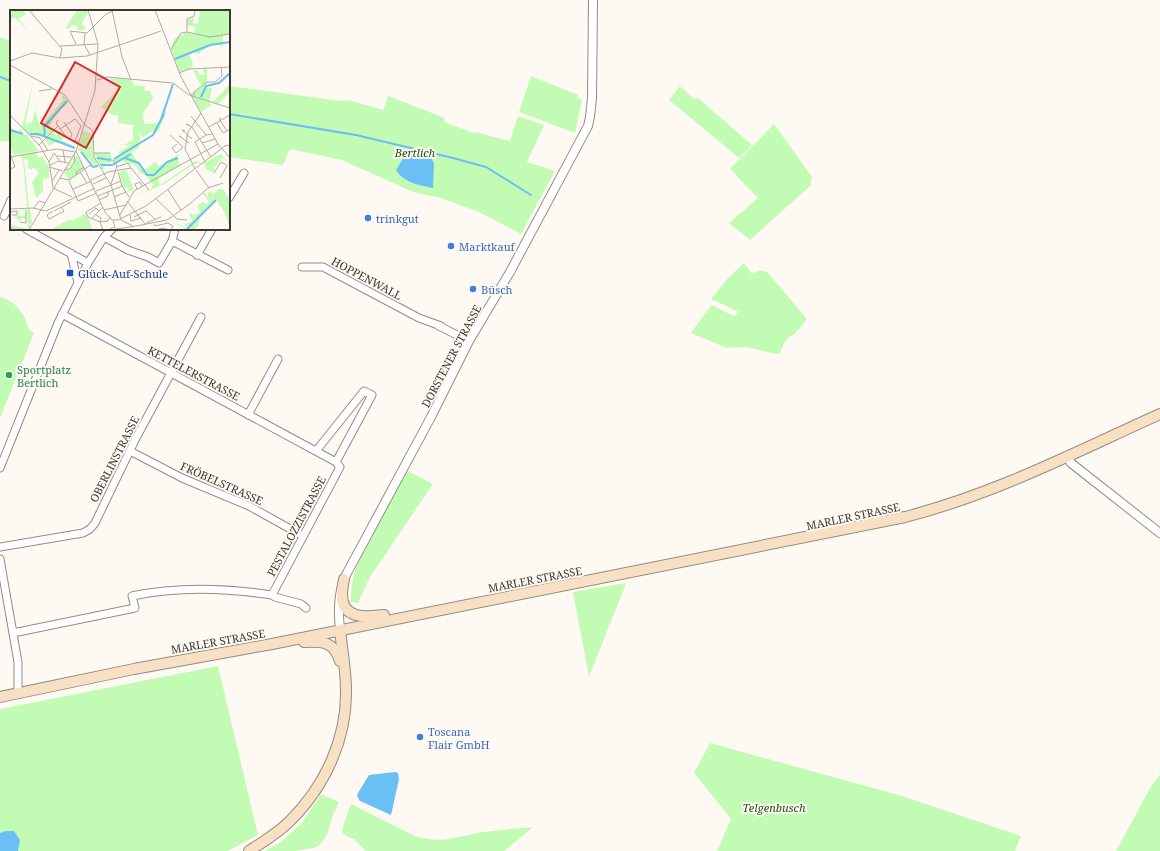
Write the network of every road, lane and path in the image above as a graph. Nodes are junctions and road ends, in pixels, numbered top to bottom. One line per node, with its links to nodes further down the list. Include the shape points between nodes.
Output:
1 (593, 0): 20 (street, DORSTENER STRASSE, via 592,98 588,126 510,272)
2 (244, 173): 3 (street)
3 (230, 196)
4 (10, 202): 5 (street)
5 (2, 216)
6 (28, 230): 12 (street)
7 (111, 230): 10 (street)
8 (175, 230): 11 (street)
9 (211, 230): 13 (street)
10 (104, 237): 11 (street, via 159,263); 14 (street)
11 (172, 241): 13 (street)
12 (70, 253): 14 (street); 17 (street)
13 (197, 255): 16 (street)
14 (88, 264): 17 (street)
15 (302, 267): 20 (street, HOPPENWALL, via 323,267 419,318)
16 (228, 270)
17 (78, 283): 18 (street)
18 (62, 314): 22 (street, KETTELERSTRASSE); 29 (street)
19 (201, 317): 22 (street, OBERLINSTRASSE)
20 (469, 341): 34 (street, DORSTENER STRASSE)
21 (278, 358): 24 (street)
22 (171, 372): 24 (street, KETTELERSTRASSE); 25 (street, OBERLINSTRASSE)
23 (1160, 414): 27 (main road, MARLER STRASSE)
24 (248, 415): 26 (street, KETTELERSTRASSE)
25 (130, 451): 31 (street, FRÖBELSTRASSE, via 189,481 249,506); 32 (street, OBERLINSTRASSE, via 90,529 83,533)
26 (316, 451): 28 (street, KETTELERSTRASSE); 28 (street, via 364,391 372,395)
27 (1068, 456): 30 (street, via 1071,463); 37 (main road, MARLER STRASSE, via 987,491 905,517)
28 (338, 464): 31 (street, PESTALOZZISTRASSE)
29 (0, 468)
30 (1160, 533)
31 (303, 536): 35 (street, PESTALOZZISTRASSE)
32 (0, 547)
33 (0, 559): 39 (street)
34 (344, 579): 37 (main road, via 344,606 353,615); 38 (street, DORSTENER STRASSE, via 338,602)
35 (272, 595): 36 (street); 39 (street, via 202,588 151,592 132,596 134,608)
36 (306, 608)
37 (404, 616): 38 (main road, MARLER STRASSE)
38 (340, 630): 40 (main road, MARLER STRASSE); 41 (main road)
39 (13, 634): 42 (street, via 18,662)
40 (272, 644): 41 (main road, via 329,644 338,653); 42 (main road, MARLER STRASSE, via 144,667)
41 (346, 690): 44 (main road, via 341,734 320,784 290,821)
42 (18, 694): 43 (main road, MARLER STRASSE)
43 (0, 697)
44 (249, 851)

